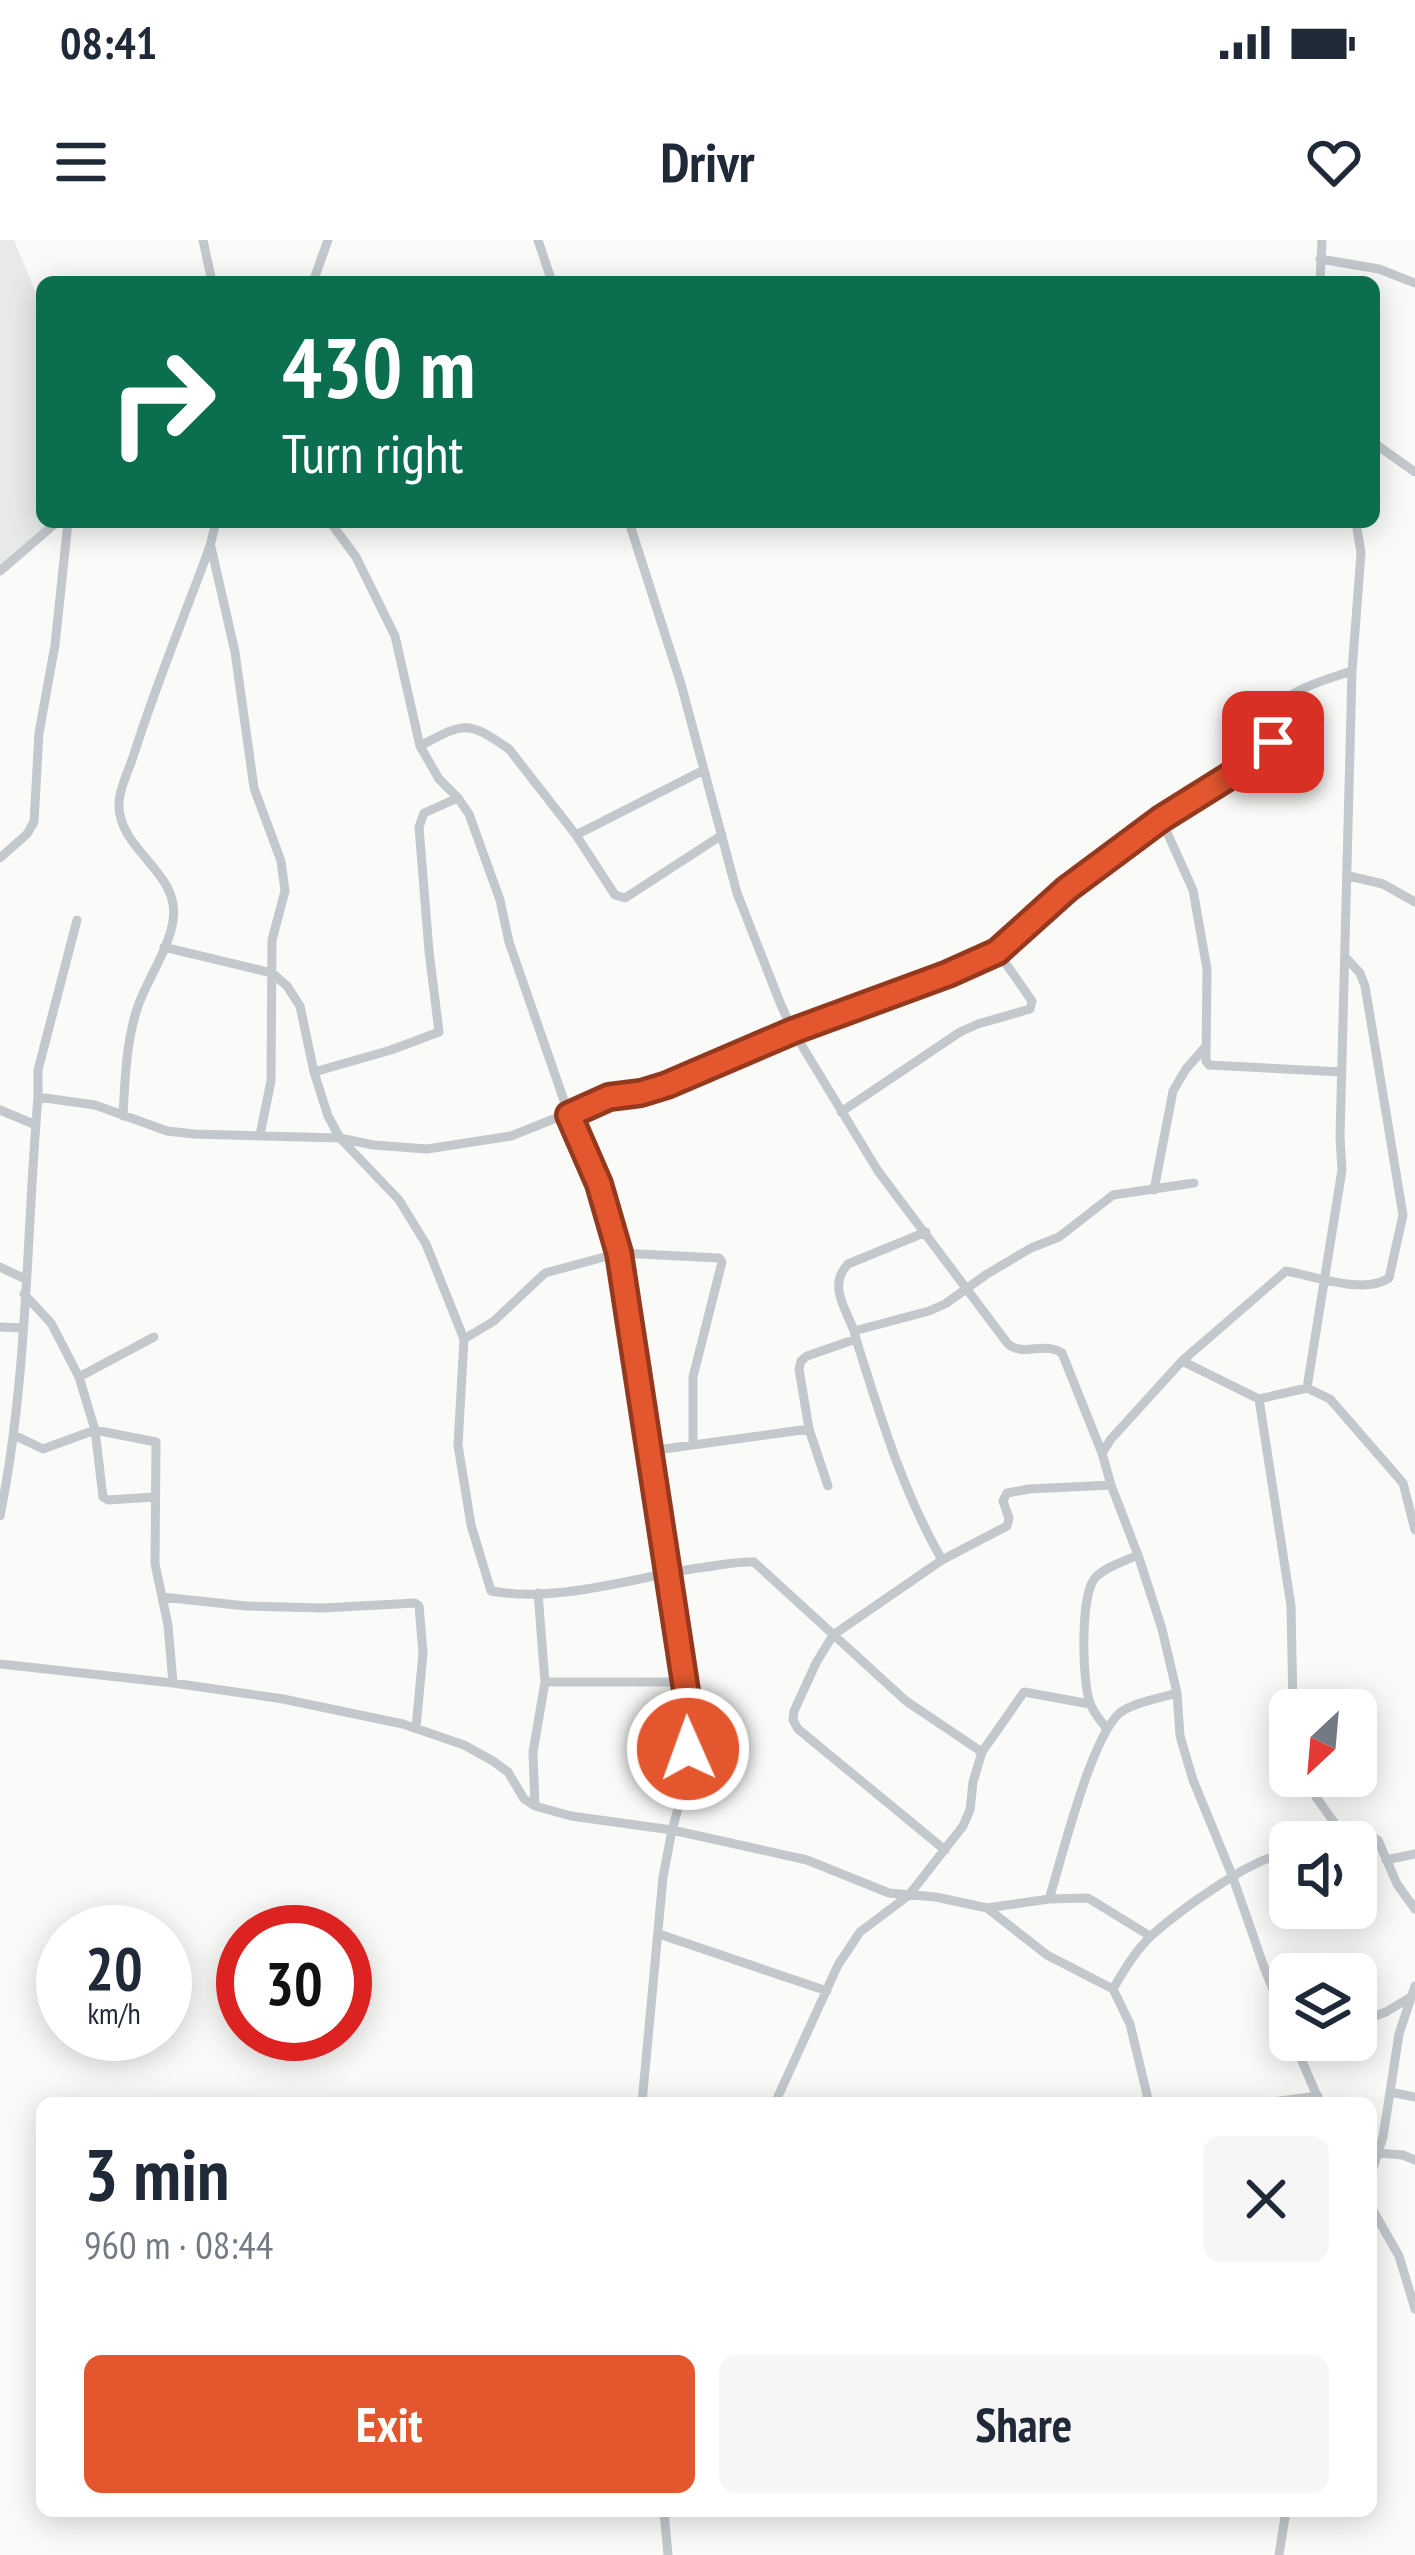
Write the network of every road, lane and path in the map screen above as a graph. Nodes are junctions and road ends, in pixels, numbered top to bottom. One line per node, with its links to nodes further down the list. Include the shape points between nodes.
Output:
1 (203, 240): 6 (street)
2 (328, 240): 7 (street)
3 (538, 240): 8 (street)
4 (1322, 240): 5 (street)
5 (1320, 259): 9 (street); 10 (street)
6 (211, 276)
7 (315, 276)
8 (550, 276)
9 (1320, 276)
10 (1415, 283)
11 (1380, 446): 12 (street)
12 (1415, 472)
13 (50, 528): 20 (street)
14 (67, 528): 28 (street, via 34,822)
15 (214, 528): 19 (street)
16 (334, 528): 22 (street, via 394,636)
17 (631, 528): 23 (street)
18 (1357, 528): 21 (street)
19 (210, 546): 32 (street, via 118,804 123,827 173,902); 35 (street, via 236,652 254,788 286,891)
20 (0, 571)
21 (1352, 671): 25 (street, via 1283,700 1268,752); 29 (street)
22 (420, 746): 24 (street); 26 (street, via 460,726 494,739)
23 (704, 770): 26 (street); 27 (street)
24 (458, 798): 38 (street, via 424,813 418,827 439,1032); 43 (street)
25 (1161, 819): 33 (street); 37 (street, via 1192,890 1207,969)
26 (577, 835): 27 (street, via 615,895 625,898)
27 (722, 835): 36 (street)
28 (0, 858)
29 (1348, 876): 30 (street); 34 (street)
30 (1415, 902)
31 (77, 920): 40 (street)
32 (164, 946): 35 (street); 44 (street, via 138,1007)
33 (997, 952): 36 (street); 42 (street, via 1032,1001 1030,1010 960,1032)
34 (1346, 958): 39 (street); 50 (street, via 1365,986)
35 (272, 974): 38 (street, via 300,1006); 46 (street, via 271,1081)
36 (793, 1031): 42 (street); 43 (street, via 667,1085)
37 (1207, 1045): 39 (street, via 1213,1066); 49 (street, via 1173,1091)
38 (314, 1072): 47 (street)
39 (1342, 1072): 55 (street, via 1342,1170)
40 (38, 1097): 44 (street); 45 (street)
41 (0, 1110): 45 (street)
42 (841, 1112): 51 (street)
43 (569, 1115): 47 (street, via 501,1139 435,1148); 52 (street)
44 (123, 1116): 46 (street, via 166,1131)
45 (35, 1125): 54 (street)
46 (260, 1136): 47 (street)
47 (340, 1138): 62 (street, via 410,1215)
48 (1194, 1183): 49 (street)
49 (1154, 1190): 56 (street, via 1113,1195 1059,1237)
50 (1409, 1215): 55 (street, via 1385,1282)
51 (926, 1232): 56 (street); 60 (street, via 842,1270 837,1286)
52 (619, 1253): 62 (street, via 545,1274); 70 (street, via 722,1262 693,1377); 71 (street)
53 (0, 1267): 54 (street)
54 (25, 1279): 57 (street)
55 (1323, 1282): 63 (street, via 1281,1274); 65 (street)
56 (967, 1289): 60 (street); 72 (street, via 1011,1347 1062,1353)
57 (24, 1294): 59 (street); 64 (street, via 51,1323)
58 (0, 1328): 59 (street)
59 (22, 1328): 69 (street)
60 (855, 1335): 67 (street, via 801,1361); 80 (street, via 893,1457)
61 (154, 1337): 64 (street)
62 (464, 1340): 82 (street, via 458,1445 488,1587)
63 (1182, 1361): 66 (street); 72 (street)
64 (79, 1377): 68 (street)
65 (1307, 1388): 66 (street); 73 (street, via 1330,1399)
66 (1259, 1400): 89 (street, via 1291,1606)
67 (809, 1429): 70 (street); 75 (street)
68 (95, 1430): 69 (street, via 44,1449); 76 (street, via 155,1441); 76 (street, via 105,1499)
69 (14, 1435): 77 (street)
70 (693, 1445): 71 (street)
71 (649, 1451): 81 (street)
72 (1102, 1453): 74 (street)
73 (1409, 1482): 78 (street)
74 (1111, 1484): 79 (street); 80 (street, via 1007,1492 1007,1526)
75 (828, 1486)
76 (155, 1497): 83 (street)
77 (0, 1516)
78 (1415, 1530)
79 (1138, 1555): 90 (street); 91 (street, via 1091,1586 1084,1628)
80 (942, 1560): 84 (street)
81 (668, 1572): 82 (street); 84 (street, via 754,1562); 87 (street)
82 (538, 1593): 86 (street)
83 (162, 1597): 88 (street); 92 (street, via 323,1608 415,1603 423,1637)
84 (833, 1635): 94 (street, via 906,1701); 98 (street, via 794,1711 798,1729)
85 (0, 1664): 88 (street)
86 (544, 1682): 87 (street); 95 (street)
87 (685, 1682): 96 (street, via 686,1781)
88 (173, 1683): 92 (street)
89 (1293, 1689)
90 (1178, 1693): 93 (street, via 1121,1711); 102 (street, via 1193,1780)
91 (1090, 1704): 93 (street); 94 (street, via 1024,1692)
92 (416, 1728): 95 (street, via 493,1761)
93 (1106, 1728): 104 (street)
94 (982, 1752): 98 (street, via 967,1819)
95 (535, 1806): 96 (street)
96 (672, 1831): 103 (street, via 807,1860); 107 (street)
97 (1377, 1842): 101 (street)
98 (945, 1850): 103 (street)
99 (1415, 1854): 101 (street)
100 (1269, 1856): 102 (street)
101 (1386, 1860): 106 (street)
102 (1232, 1875): 108 (street); 109 (street)
103 (909, 1895): 105 (street); 112 (street, via 860,1932)
104 (1049, 1899): 105 (street); 108 (street, via 1088,1898)
105 (987, 1908): 111 (street, via 1047,1955)
106 (1415, 1909)
107 (659, 1934): 112 (street); 117 (street)
108 (1150, 1936): 111 (street)
109 (1269, 1980)
110 (1415, 1986): 113 (street)
111 (1113, 1989): 119 (street)
112 (827, 1991): 118 (street)
113 (1409, 1998): 114 (street); 116 (street)
114 (1377, 2016)
115 (1302, 2061): 120 (street)
116 (1390, 2092): 121 (street); 122 (street)
117 (643, 2097)
118 (778, 2097)
119 (1148, 2097)
120 (1318, 2097)
121 (1415, 2097)
122 (1378, 2153): 123 (street); 124 (street)
123 (1377, 2156)
124 (1415, 2160)
125 (1377, 2218): 126 (street)
126 (1415, 2309)
127 (665, 2517): 129 (street)
128 (1285, 2517): 130 (street)
129 (668, 2555)
130 (1279, 2555)

